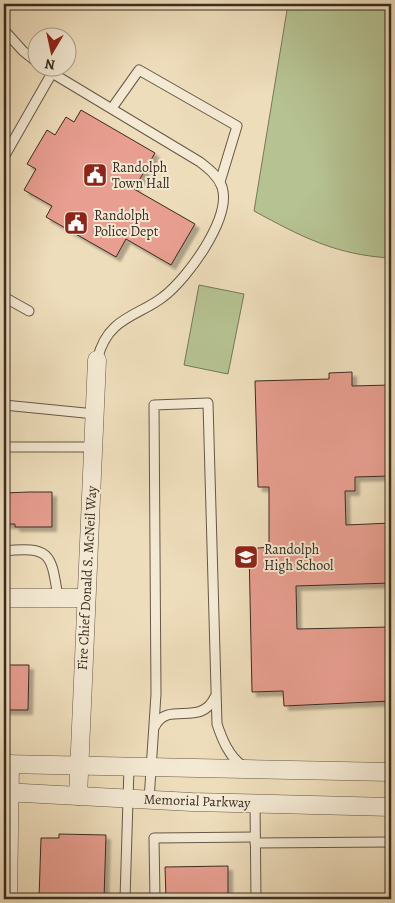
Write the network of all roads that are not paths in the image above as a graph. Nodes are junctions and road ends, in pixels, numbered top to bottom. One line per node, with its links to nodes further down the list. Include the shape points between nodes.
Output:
1 (4, 30): 2 (lane)
2 (28, 55)
3 (49, 78): 6 (lane)
4 (61, 78): 5 (lane)
5 (112, 108): 7 (lane, via 200,162); 7 (lane, via 139,70 237,126)
6 (4, 157)
7 (220, 182): 10 (lane, via 223,195 221,214 195,263 164,297 114,328 102,344)
8 (4, 297): 9 (lane)
9 (28, 311)
10 (97, 360): 12 (street, Fire Chief Donald S. McNeil Way)
11 (4, 405): 12 (lane)
12 (95, 414): 14 (street, Fire Chief Donald S. McNeil Way)
13 (4, 447): 14 (lane)
14 (94, 447): 18 (street, Fire Chief Donald S. McNeil Way)
15 (4, 551): 16 (lane, via 33,550 46,555 52,564)
16 (58, 597): 17 (street); 18 (street)
17 (4, 598)
18 (86, 598): 22 (street, Fire Chief Donald S. McNeil Way)
19 (216, 695): 20 (lane, via 204,710 164,716); 20 (lane, via 208,403 154,405); 25 (lane, via 217,726 233,758)
20 (155, 728): 24 (lane)
21 (7, 764): 22 (street); 27 (street)
22 (79, 766): 23 (street); 28 (street, Fire Chief Donald S. McNeil Way)
23 (129, 767): 24 (street); 29 (lane)
24 (150, 767): 25 (street); 30 (lane)
25 (250, 770): 26 (street)
26 (391, 772)
27 (7, 792): 28 (street, Memorial Parkway); 35 (street)
28 (78, 796): 29 (street, Memorial Parkway)
29 (128, 798): 30 (street, Memorial Parkway); 36 (lane)
30 (148, 800): 31 (street, Memorial Parkway)
31 (255, 804): 32 (street, Memorial Parkway); 33 (lane)
32 (391, 807)
33 (255, 840): 34 (lane); 37 (lane, via 154,838); 38 (lane)
34 (391, 842)
35 (8, 899)
36 (125, 899)
37 (155, 899)
38 (256, 899)

